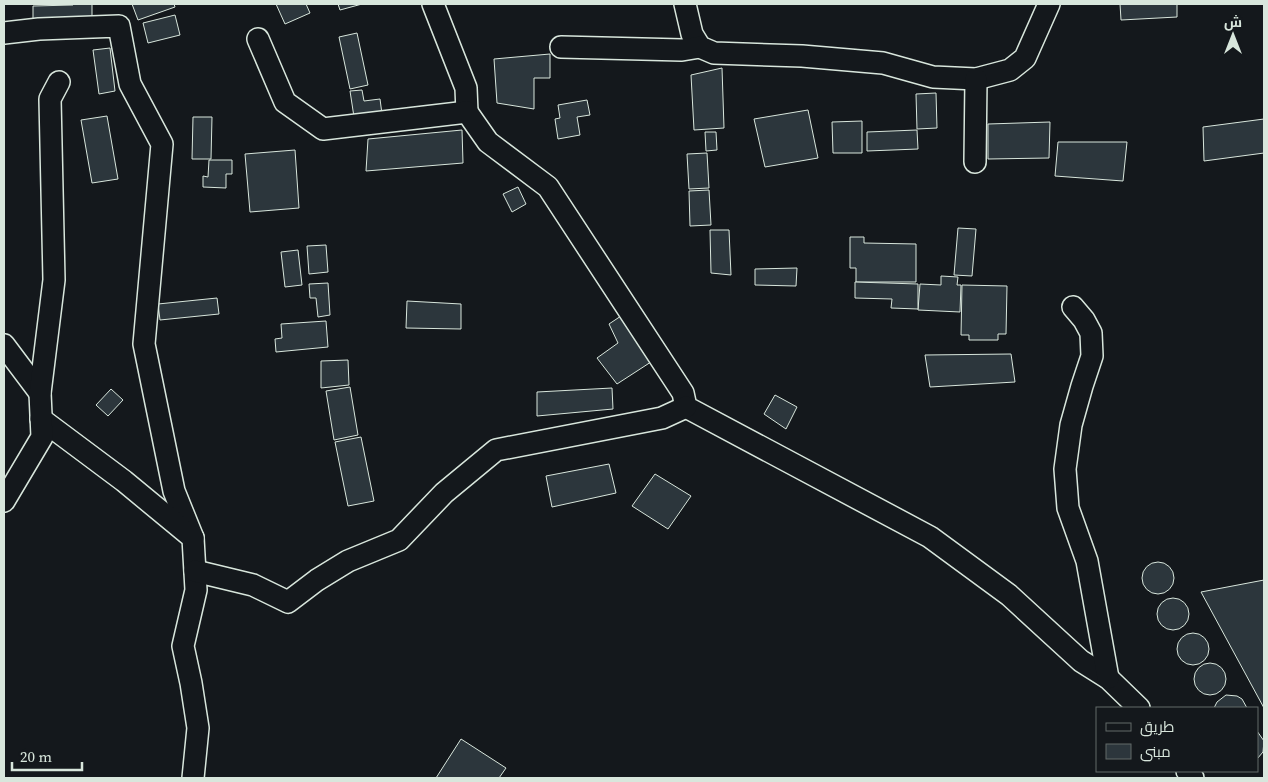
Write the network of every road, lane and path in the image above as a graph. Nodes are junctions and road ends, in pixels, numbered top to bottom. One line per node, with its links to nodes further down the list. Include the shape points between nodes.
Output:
1 (433, 4): 10 (street, via 466,88)
2 (685, 4): 7 (street, via 692,34)
3 (1049, 4): 8 (street, via 1025,58 1010,70)
4 (4, 33): 18 (street, via 120,26 130,84 162,144 144,344 174,491)
5 (258, 39): 10 (street, via 285,102 323,129)
6 (562, 47): 7 (street, via 682,50)
7 (700, 47): 8 (street, via 714,53 883,63 933,77)
8 (976, 78): 11 (street)
9 (59, 82): 14 (street, via 50,99 54,280)
10 (467, 112): 15 (street, via 488,142 548,187 683,393)
11 (975, 162)
12 (1073, 306): 20 (street, via 1091,333 1092,356 1071,425 1064,469 1068,508 1087,561)
13 (4, 345): 14 (street)
14 (40, 393): 16 (street)
15 (686, 408): 19 (street, via 662,418 496,450 444,493 399,540 348,561 288,602 253,585); 20 (street, via 930,537 1009,595 1081,661)
16 (41, 419): 17 (street, via 42,438); 18 (street)
17 (4, 501)
18 (193, 538): 19 (street)
19 (195, 571): 22 (street, via 196,590 183,646 198,728)
20 (1108, 678): 21 (street)
21 (1139, 707)
22 (193, 778)

